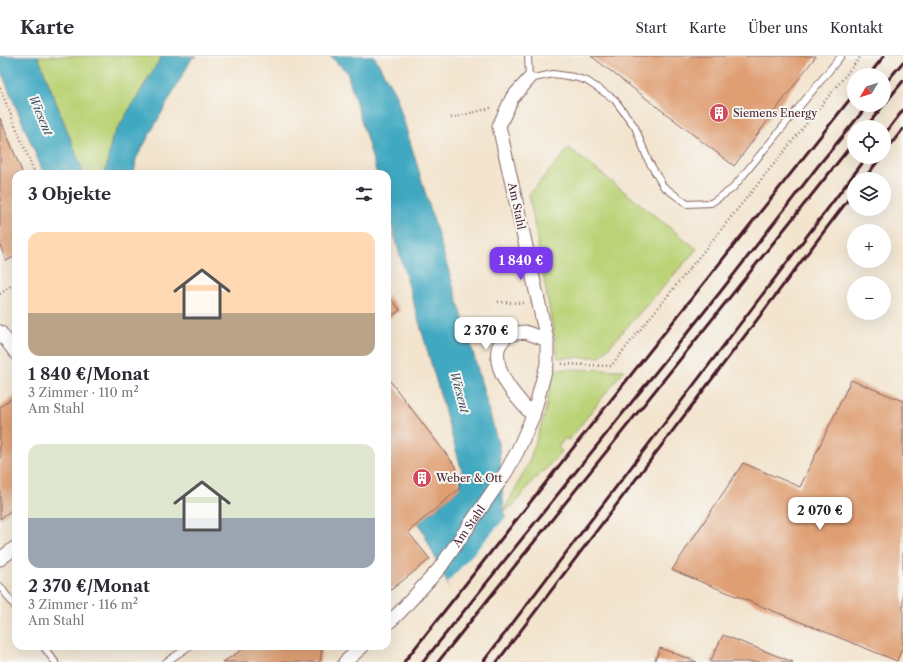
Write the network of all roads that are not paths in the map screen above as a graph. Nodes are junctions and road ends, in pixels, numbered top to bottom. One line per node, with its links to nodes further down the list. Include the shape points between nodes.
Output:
1 (528, 56): 3 (lane)
2 (841, 56): 3 (lane, via 732,189 711,203 686,204 663,186 648,160 635,127 614,99 587,81 574,77 553,74)
3 (529, 79): 5 (street, Am Stahl, via 512,98 499,126)
4 (0, 332): 6 (street)
5 (547, 340): 7 (street, Am Stahl, via 548,364); 7 (street, via 525,332 508,334 498,348 499,369 514,395)
6 (12, 348)
7 (533, 416): 12 (street, Am Stahl, via 506,472 439,568)
8 (12, 550): 9 (street)
9 (0, 559)
10 (0, 586): 11 (lane)
11 (12, 602)
12 (391, 620)
13 (46, 650): 16 (lane)
14 (184, 650): 17 (lane)
15 (358, 650): 18 (street)
16 (55, 662)
17 (166, 662)
18 (344, 662)

